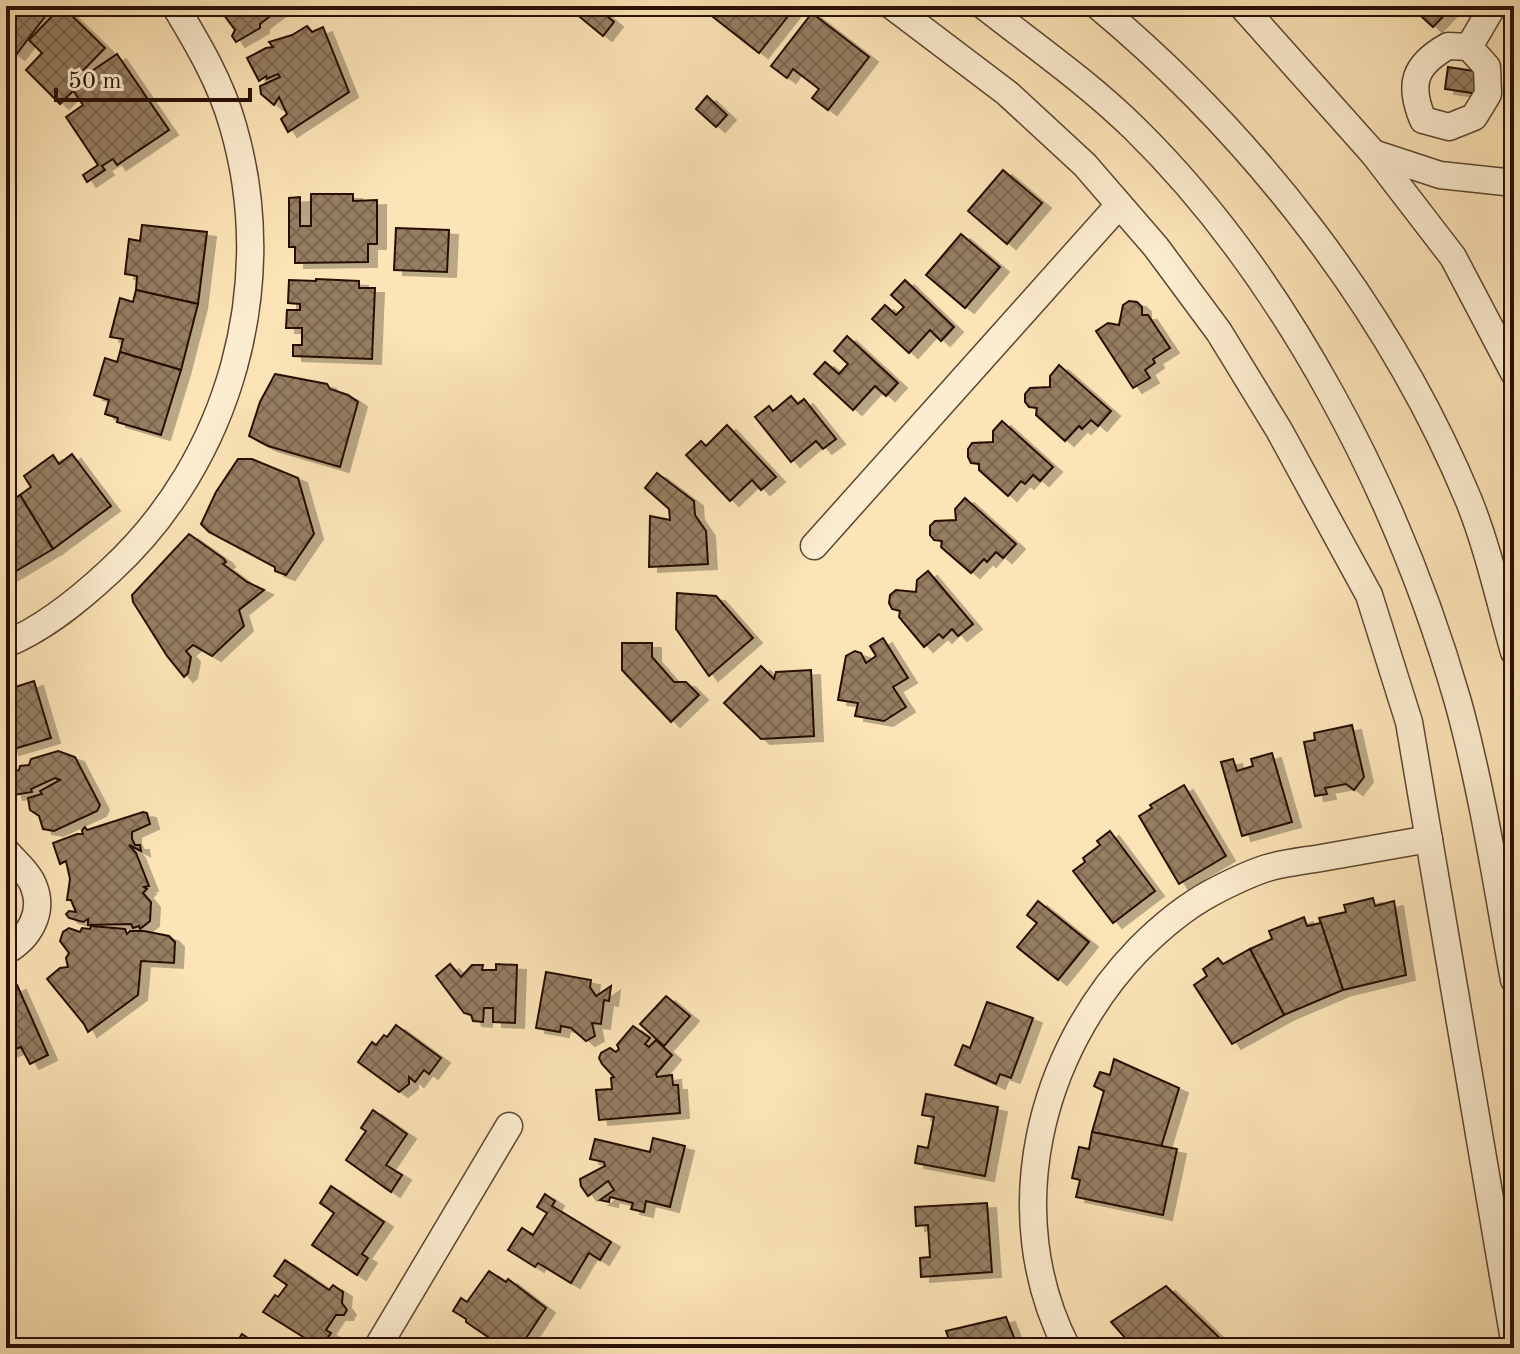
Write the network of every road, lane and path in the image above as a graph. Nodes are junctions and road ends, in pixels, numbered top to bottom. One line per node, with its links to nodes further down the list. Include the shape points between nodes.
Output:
1 (175, 6): 13 (street, via 206,56 233,126 248,199 251,275 240,349 217,420 196,461 136,547 80,598)
2 (892, 6): 10 (street, via 1007,93 1085,165)
3 (984, 6): 18 (street, via 1100,96 1166,161 1237,245 1308,353 1385,505 1436,634 1475,772)
4 (1098, 6): 14 (street, via 1150,50 1269,177 1335,262 1385,339 1470,502)
5 (1242, 6): 8 (street)
6 (1493, 6): 7 (street)
7 (1469, 47)
8 (1373, 153): 9 (street, via 1440,175); 11 (street, via 1453,257)
9 (1514, 180)
10 (1119, 205): 12 (street); 15 (street, via 1219,332 1287,443 1369,595 1409,722)
11 (1514, 373)
12 (814, 546)
13 (6, 644)
14 (1514, 652)
15 (1429, 839): 20 (street); 22 (street, via 1266,868 1196,904 1158,931 1113,976 1078,1028 1052,1085 1037,1146 1033,1208 1040,1271)
16 (6, 851): 17 (street, via 34,884 38,904 24,939)
17 (6, 951)
18 (1514, 980)
19 (509, 1126): 21 (street)
20 (1514, 1340)
21 (377, 1348)
22 (1067, 1348)

